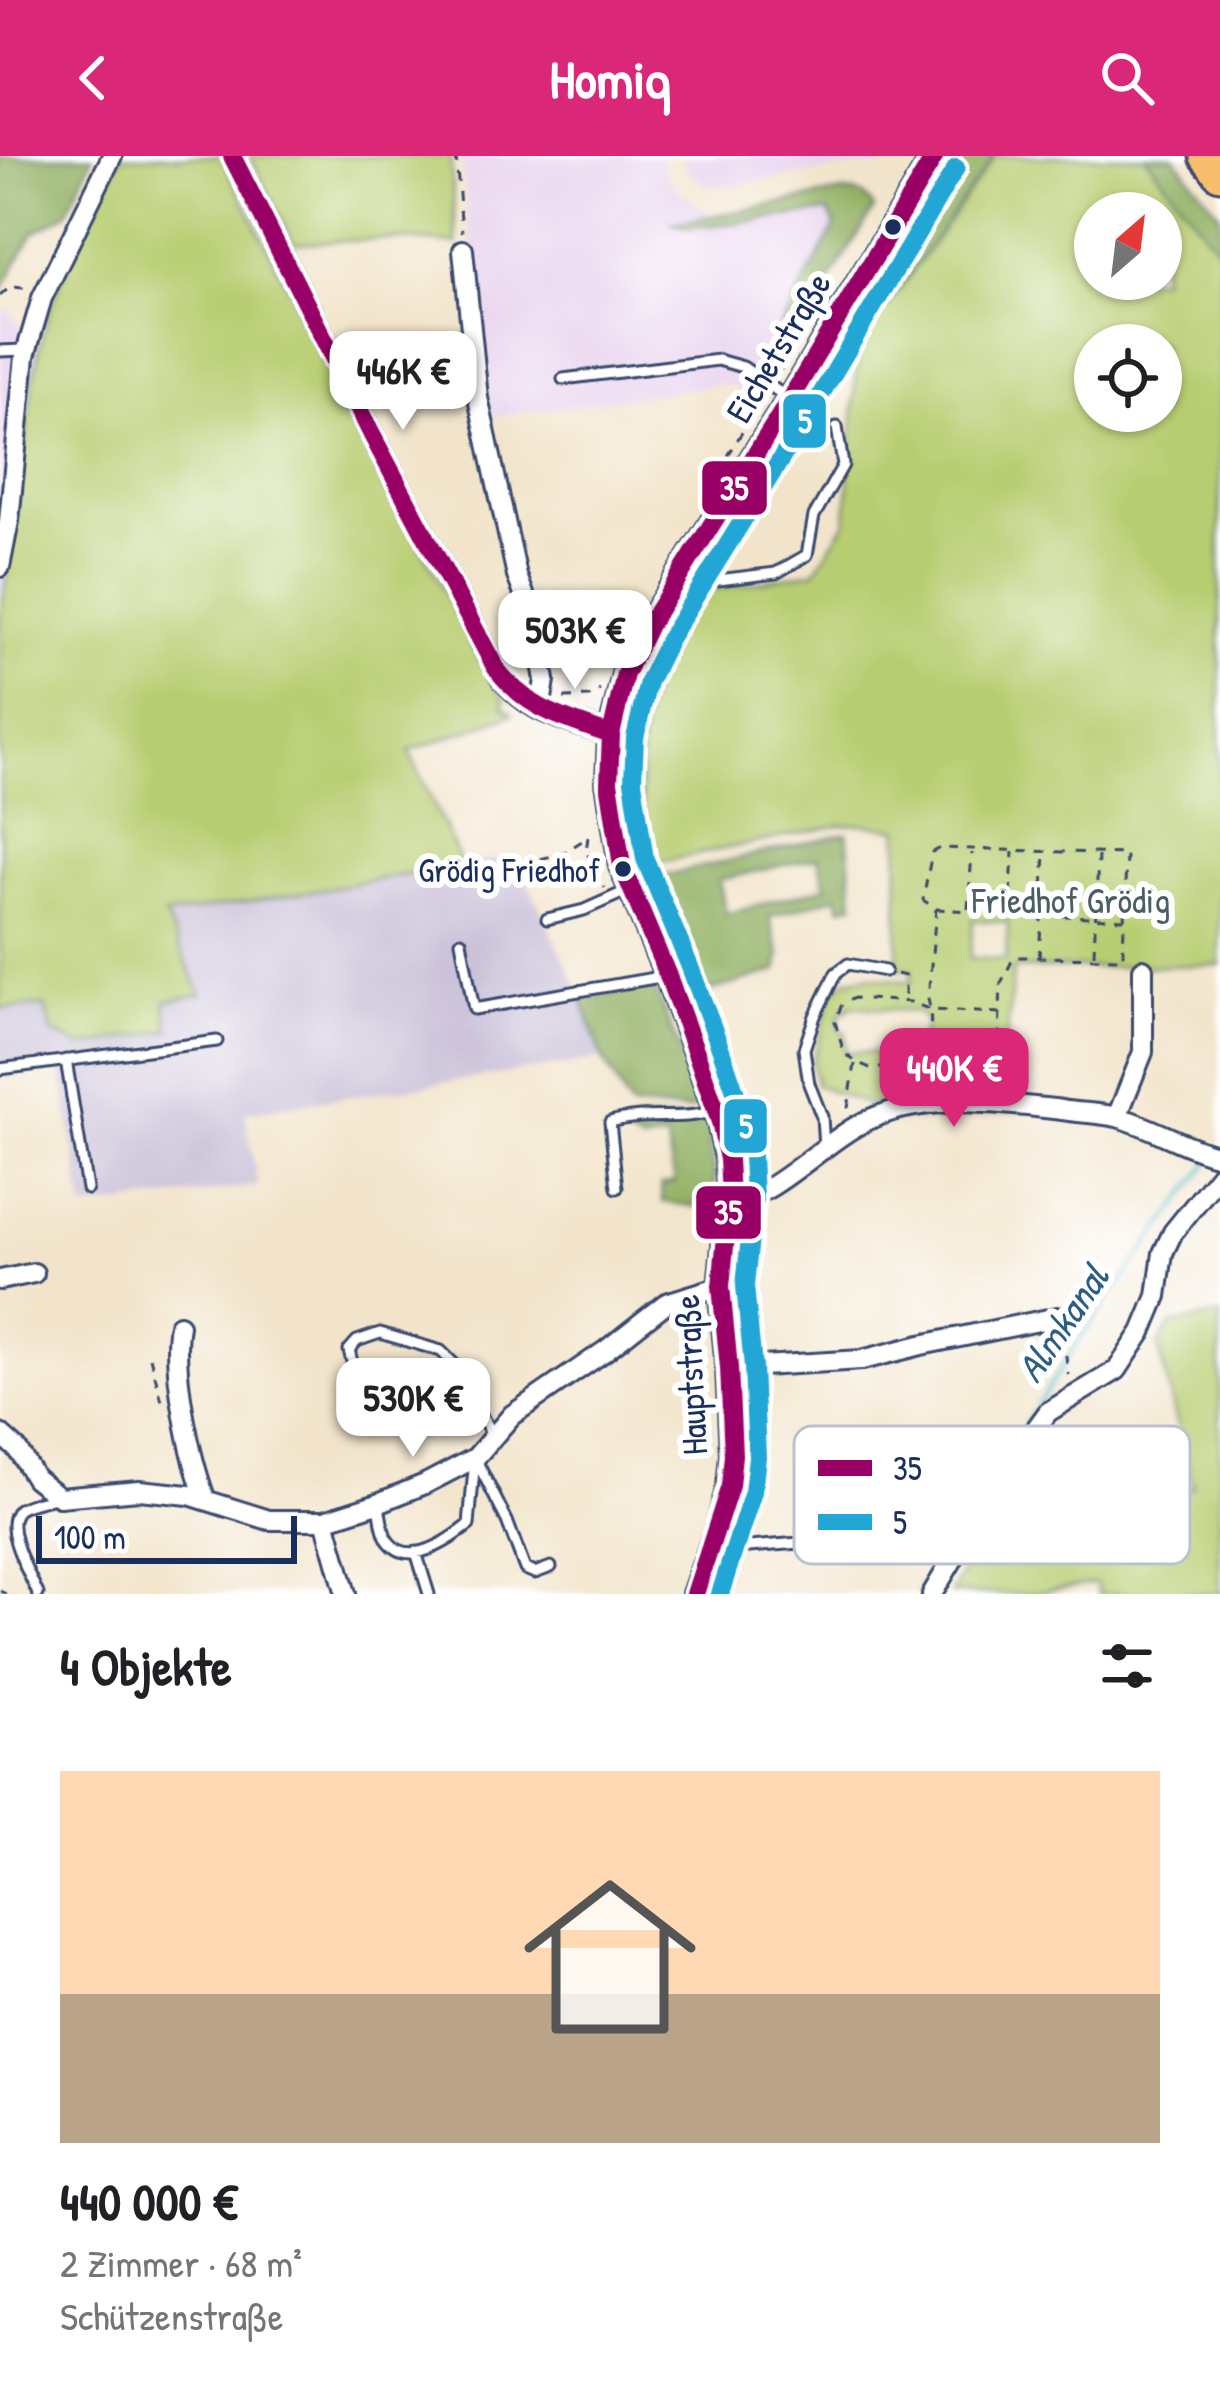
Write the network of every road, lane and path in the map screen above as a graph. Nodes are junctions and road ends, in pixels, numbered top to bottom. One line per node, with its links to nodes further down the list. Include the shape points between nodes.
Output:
1 (112, 156): 9 (street)
2 (232, 156): 21 (street, via 495,667 516,695)
3 (456, 156): 7 (path)
4 (935, 156): 14 (main road, Eichetstraße)
5 (1207, 156): 6 (highway)
6 (1220, 172)
7 (463, 250): 21 (street, via 478,398 535,620)
8 (0, 296): 9 (path, via 10,287)
9 (42, 298): 11 (street)
10 (813, 316): 14 (path)
11 (27, 350): 12 (lane); 16 (street)
12 (0, 351)
13 (563, 380): 14 (lane, via 718,360)
14 (780, 393): 17 (path); 19 (main road, Eichetstraße)
15 (837, 427): 19 (lane, via 844,465 814,516 807,555 776,573 710,581)
16 (8, 460): 18 (street)
17 (710, 484)
18 (0, 567)
19 (679, 572): 22 (main road, Eichetstraße, via 625,674)
20 (604, 685): 21 (path, via 589,697)
21 (541, 700): 22 (street)
22 (610, 735): 29 (main road, Hauptstraße, via 614,830)
23 (588, 837): 28 (path, via 561,854)
24 (972, 850): 25 (path); 30 (path, via 932,852 923,900); 31 (path)
25 (1013, 852): 26 (path); 32 (path)
26 (1045, 853): 27 (path); 33 (path)
27 (1098, 854): 34 (path); 36 (path, via 1126,854)
28 (452, 871)
29 (631, 889): 35 (lane); 42 (main road, Hauptstraße)
30 (936, 909): 31 (path); 44 (path)
31 (968, 911): 32 (path)
32 (1010, 914): 33 (path)
33 (1042, 916): 34 (path); 38 (path)
34 (1095, 918): 36 (path); 39 (path)
35 (547, 919)
36 (1124, 920): 39 (path, via 1123,958)
37 (461, 941): 42 (lane, via 474,1009)
38 (1040, 958): 39 (path); 45 (path, via 1015,957 1001,983)
39 (1094, 958)
40 (1143, 969): 52 (street, via 1142,1052)
41 (885, 970): 43 (path, via 905,976); 54 (lane, via 848,964 836,973 809,1033 804,1049)
42 (668, 976): 51 (main road, Hauptstraße)
43 (905, 1001): 44 (path); 49 (path, via 842,1004 837,1035)
44 (931, 1010): 45 (path); 48 (path)
45 (1000, 1013): 48 (path, via 998,1064)
46 (217, 1041): 47 (lane)
47 (66, 1060): 50 (lane); 58 (lane)
48 (926, 1062): 49 (path)
49 (856, 1063): 53 (path)
50 (0, 1069)
51 (716, 1110): 57 (lane, via 610,1122); 59 (main road, Hauptstraße)
52 (1117, 1117): 53 (street, via 944,1103 875,1117); 55 (street)
53 (844, 1133): 54 (street)
54 (824, 1147): 59 (street, via 744,1202)
55 (1213, 1155)
56 (1220, 1174): 68 (street, via 1172,1232 1142,1332 1117,1370)
57 (617, 1188)
58 (87, 1189)
59 (729, 1203): 62 (main road, Hauptstraße)
60 (34, 1273): 61 (street)
61 (0, 1280)
62 (721, 1286): 66 (main road, Hauptstraße); 69 (street, via 666,1303)
63 (1058, 1317): 66 (street, via 862,1360)
64 (179, 1325): 73 (street, via 176,1361)
65 (1065, 1342): 67 (path)
66 (729, 1368): 77 (main road, Hauptstraße, via 731,1471)
67 (1068, 1374)
68 (1038, 1426)
69 (491, 1433): 69 (lane, via 441,1352 380,1333 349,1350 367,1397 387,1417 406,1419 456,1397); 71 (street)
70 (0, 1434): 72 (street)
71 (475, 1458): 74 (street); 78 (lane, via 470,1525); 80 (lane, via 525,1569)
72 (59, 1497): 73 (street, via 139,1490); 81 (lane, via 14,1516 20,1562)
73 (206, 1500): 75 (street, via 269,1520)
74 (378, 1503): 75 (street); 78 (lane, via 386,1539)
75 (325, 1520): 82 (street)
76 (794, 1544): 77 (lane)
77 (712, 1546): 84 (main road, Hauptstraße)
78 (416, 1552): 83 (lane)
79 (950, 1564): 85 (street)
80 (551, 1567)
81 (38, 1594)
82 (346, 1594)
83 (429, 1594)
84 (695, 1594)
85 (932, 1594)

